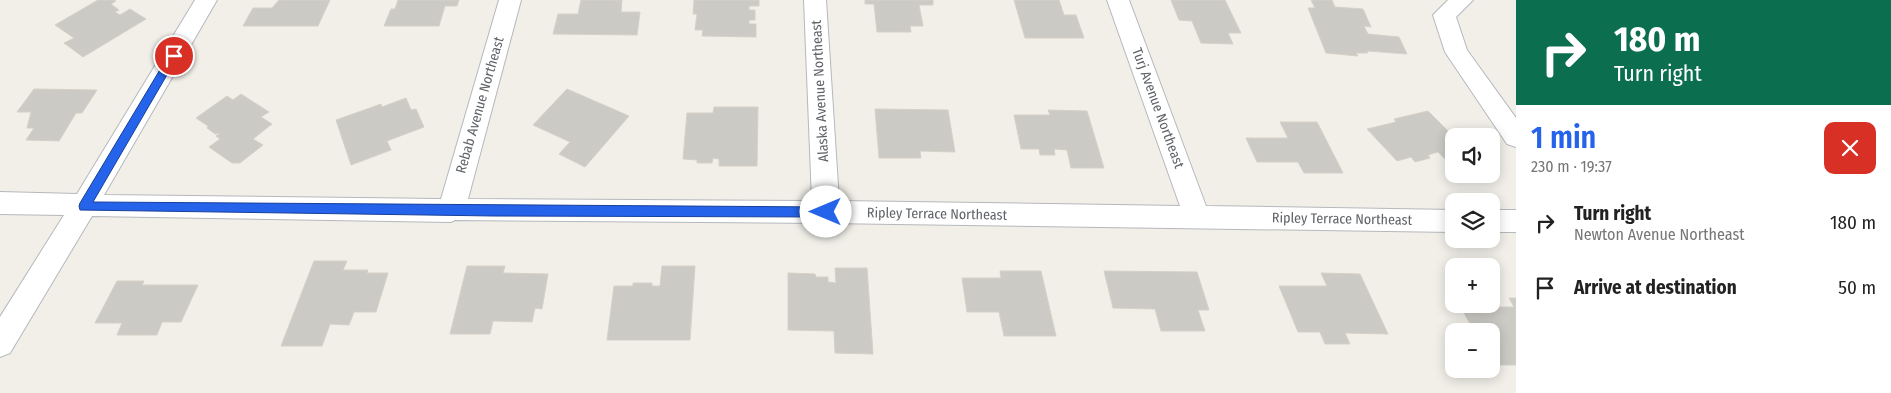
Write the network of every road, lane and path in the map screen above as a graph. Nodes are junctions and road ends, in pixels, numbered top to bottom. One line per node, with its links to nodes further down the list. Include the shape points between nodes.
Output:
1 (206, 0): 8 (street)
2 (510, 0): 9 (street, Rebab Avenue Northeast)
3 (815, 0): 10 (street, Alaska Avenue Northeast)
4 (1118, 0): 11 (street, Turj Avenue Northeast)
5 (1453, 7): 6 (street, via 1456,52)
6 (1516, 136)
7 (0, 203): 8 (street, Ripley Terrace Northeast)
8 (84, 206): 9 (street, Ripley Terrace Northeast); 15 (street)
9 (451, 211): 10 (street, Ripley Terrace Northeast)
10 (826, 212): 11 (street, Ripley Terrace Northeast)
11 (1198, 217): 12 (street, Ripley Terrace Northeast)
12 (1445, 221)
13 (1500, 221): 14 (street)
14 (1516, 221)
15 (0, 343)

